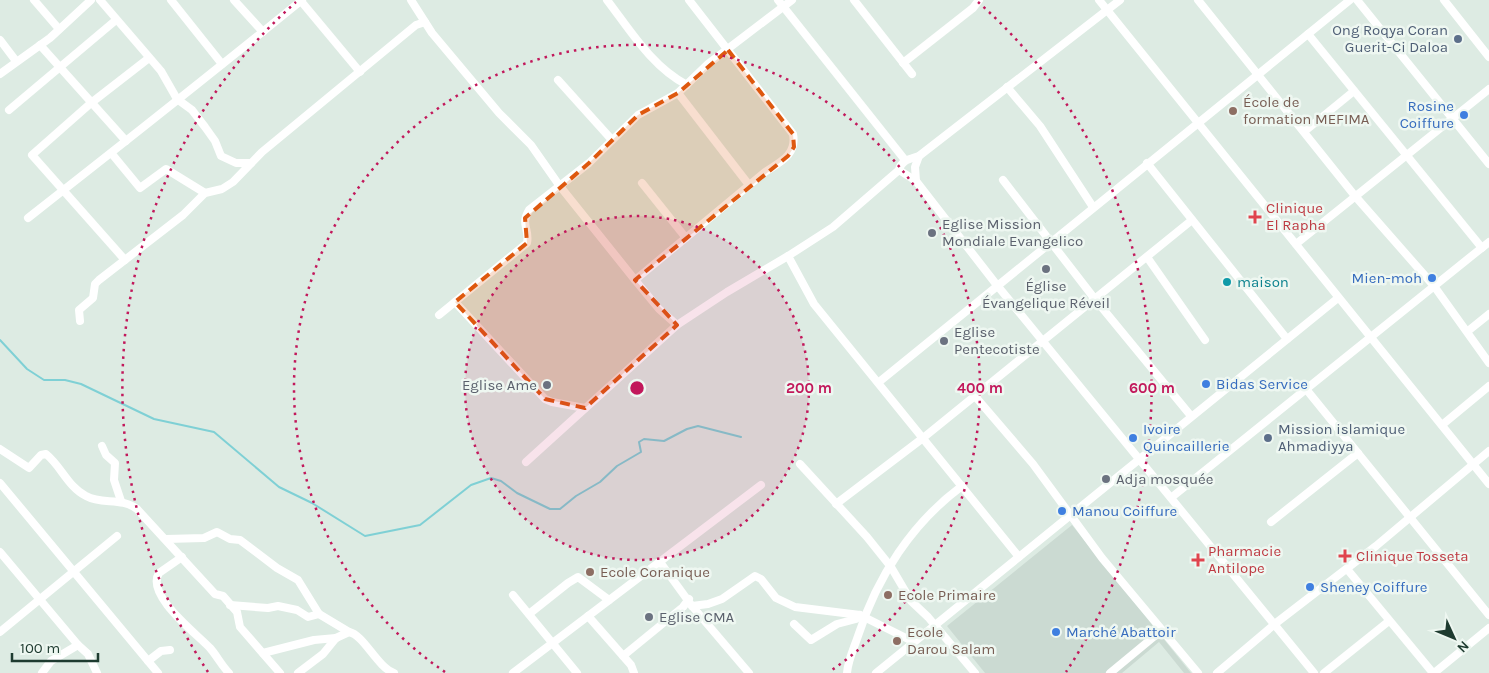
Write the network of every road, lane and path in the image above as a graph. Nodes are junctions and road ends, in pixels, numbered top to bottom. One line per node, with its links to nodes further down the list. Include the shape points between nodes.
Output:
1 (34, 0): 24 (street)
2 (91, 0): 24 (street)
3 (100, 0): 22 (street)
4 (171, 0): 34 (street)
5 (234, 0): 25 (street)
6 (301, 0): 25 (street); 36 (street)
7 (411, 0): 23 (street)
8 (607, 0): 41 (street, via 643,48)
9 (689, 0): 29 (street)
10 (778, 0): 20 (street)
11 (792, 0): 20 (street)
12 (854, 0): 33 (street)
13 (979, 0): 33 (street)
14 (1099, 0): 21 (street)
15 (1120, 0): 21 (street)
16 (1198, 0): 39 (street)
17 (1350, 0): 26 (street)
18 (1357, 0): 49 (street)
19 (1444, 0): 30 (street)
20 (784, 7): 29 (street); 57 (street)
21 (1108, 10): 42 (street); 50 (street)
22 (116, 20): 31 (street); 35 (street)
23 (425, 22): 36 (street, via 416,25); 65 (street, via 499,113 531,145)
24 (59, 29): 28 (street)
25 (263, 32): 34 (street)
26 (1308, 34): 39 (street); 44 (street)
27 (0, 40): 32 (street)
28 (40, 45): 32 (street); 35 (street)
29 (728, 50): 41 (street); 66 (street, via 765,96 794,140 788,156)
30 (1489, 57)
31 (149, 58): 46 (street, via 161,71); 47 (street)
32 (16, 61): 37 (street)
33 (903, 63): 38 (street)
34 (222, 64): 46 (street)
35 (60, 67): 47 (street); 48 (street)
36 (360, 72): 58 (street)
37 (0, 74)
38 (912, 74)
39 (1258, 74): 50 (street); 51 (street)
40 (558, 80): 52 (street)
41 (687, 85): 45 (street)
42 (1007, 87): 55 (street); 70 (street, via 1040,126)
43 (1489, 89): 49 (street)
44 (1354, 91): 51 (street); 56 (street)
45 (678, 93): 52 (street, via 638,115); 66 (street)
46 (177, 99): 53 (street); 58 (street, via 192,110 215,141 221,156 236,164)
47 (92, 103): 53 (street); 67 (street, via 32,155)
48 (9, 110)
49 (1452, 120): 56 (street); 60 (street)
50 (1198, 122): 59 (street); 76 (street)
51 (1304, 131): 69 (street)
52 (612, 140): 65 (street, via 589,163)
53 (126, 141): 54 (street)
54 (112, 154): 67 (street); 68 (street, via 140,188 166,168)
55 (919, 156): 57 (street); 63 (street, via 915,167)
56 (1406, 156): 69 (street); 77 (street)
57 (905, 160): 61 (street)
58 (251, 163): 68 (street, via 233,182)
59 (1147, 164): 70 (street); 72 (street)
60 (1489, 164)
61 (899, 170): 63 (street); 78 (street, via 833,227)
62 (1003, 180): 74 (street)
63 (916, 181): 82 (street)
64 (642, 183): 73 (street)
65 (559, 184): 81 (street); 86 (street, via 525,218 529,236 527,243)
66 (750, 186): 73 (street)
67 (63, 191): 71 (street); 80 (street)
68 (205, 193): 80 (street)
69 (1355, 196): 76 (street); 83 (street)
70 (1093, 207): 74 (street)
71 (28, 218)
72 (1192, 220): 79 (street); 93 (street)
73 (686, 238): 81 (street)
74 (1050, 242): 82 (street); 84 (street)
75 (1489, 242): 77 (street)
76 (1296, 244): 85 (street)
77 (1482, 248): 83 (street)
78 (788, 256): 90 (street); 97 (street, via 814,304)
79 (1147, 256): 84 (street); 95 (street)
80 (125, 260): 89 (street, via 97,282 94,296 79,310)
81 (635, 280): 90 (street)
82 (996, 284): 94 (street); 97 (street)
83 (1434, 286): 91 (street); 92 (street)
84 (1094, 298): 94 (street); 102 (street)
85 (1338, 298): 92 (street); 93 (street)
86 (455, 302): 88 (street); 101 (street, via 545,398)
87 (1489, 314): 91 (street)
88 (439, 315)
89 (80, 321)
90 (677, 325): 101 (street)
91 (1468, 331): 96 (street)
92 (1370, 338): 99 (street); 103 (street)
93 (1287, 339): 102 (street)
94 (1042, 340): 100 (street); 109 (street)
95 (1205, 340)
96 (1489, 363)
97 (879, 382): 104 (street)
98 (1489, 386): 103 (street)
99 (1306, 389): 108 (street); 117 (street)
100 (974, 395): 104 (street); 120 (street, via 1033,464)
101 (585, 408): 110 (street)
102 (1191, 416): 109 (street)
103 (1442, 425): 111 (street)
104 (923, 438): 116 (street); 119 (street)
105 (102, 446): 118 (street, via 115,463 114,480)
106 (0, 449): 118 (street, via 29,468 41,454 46,454 82,494 95,499)
107 (1489, 451): 111 (street)
108 (1358, 453): 121 (street); 122 (street)
109 (1139, 458): 117 (street); 120 (street)
110 (526, 462)
111 (1473, 463): 114 (street); 121 (street)
112 (800, 464): 119 (street)
113 (0, 483): 131 (street)
114 (1489, 484)
115 (760, 485): 128 (street)
116 (962, 486): 127 (street); 129 (street, via 920,524)
117 (1172, 497): 143 (street)
118 (121, 501): 124 (street, via 137,509)
119 (836, 504): 129 (street)
120 (1071, 515): 127 (street); 147 (street)
121 (1410, 518): 130 (street); 141 (street)
122 (1271, 522)
123 (117, 536): 131 (street)
124 (166, 539): 126 (street); 137 (street, via 209,538 217,532 240,540 298,580)
125 (1, 557): 133 (street)
126 (182, 557): 136 (street, via 215,594 223,596); 162 (street, via 159,573 156,584 170,610 209,647)
127 (1019, 557): 145 (street)
128 (660, 562): 134 (street); 135 (street)
129 (891, 567): 140 (street); 145 (street, via 911,601)
130 (1347, 570): 142 (street); 143 (street)
131 (73, 572): 133 (street); 157 (street)
132 (513, 594): 138 (street)
133 (40, 599): 148 (street); 153 (street)
134 (609, 600): 138 (street, via 578,577); 139 (street)
135 (690, 602): 140 (street, via 708,604 722,599 755,576 776,598 795,607); 156 (street); 169 (street)
136 (230, 605): 137 (street, via 278,606 297,610 308,617); 155 (street, via 237,612 240,627)
137 (319, 614): 149 (street)
138 (529, 614): 152 (street)
139 (588, 616): 152 (street); 156 (street)
140 (862, 616): 144 (street, via 837,624 814,640 809,640); 151 (street); 170 (street)
141 (1489, 616)
142 (1388, 622): 178 (street); 179 (street)
143 (1276, 623): 176 (street); 177 (street)
144 (794, 624)
145 (934, 627): 151 (street); 173 (street)
146 (1489, 628): 179 (street)
147 (1162, 630): 174 (street); 175 (street)
148 (0, 632)
149 (349, 632): 150 (street); 165 (street, via 356,635 385,669)
150 (336, 638): 155 (street); 164 (street, via 323,654)
151 (914, 642): 158 (street)
152 (552, 643): 166 (street); 167 (street)
153 (78, 645): 159 (street, via 51,662); 160 (street, via 88,654)
154 (170, 650): 157 (street, via 161,651)
155 (263, 653): 163 (street)
156 (623, 656): 168 (street)
157 (148, 661): 161 (street)
158 (885, 666): 171 (street); 172 (street)
159 (42, 673)
160 (97, 673)
161 (158, 673)
162 (229, 673)
163 (280, 673)
164 (298, 673)
165 (394, 673)
166 (513, 673)
167 (577, 673)
168 (634, 673)
169 (749, 673)
170 (847, 673)
171 (876, 673)
172 (890, 673)
173 (975, 673)
174 (1110, 673)
175 (1198, 673)
176 (1217, 673)
177 (1314, 673)
178 (1324, 673)
179 (1433, 673)

